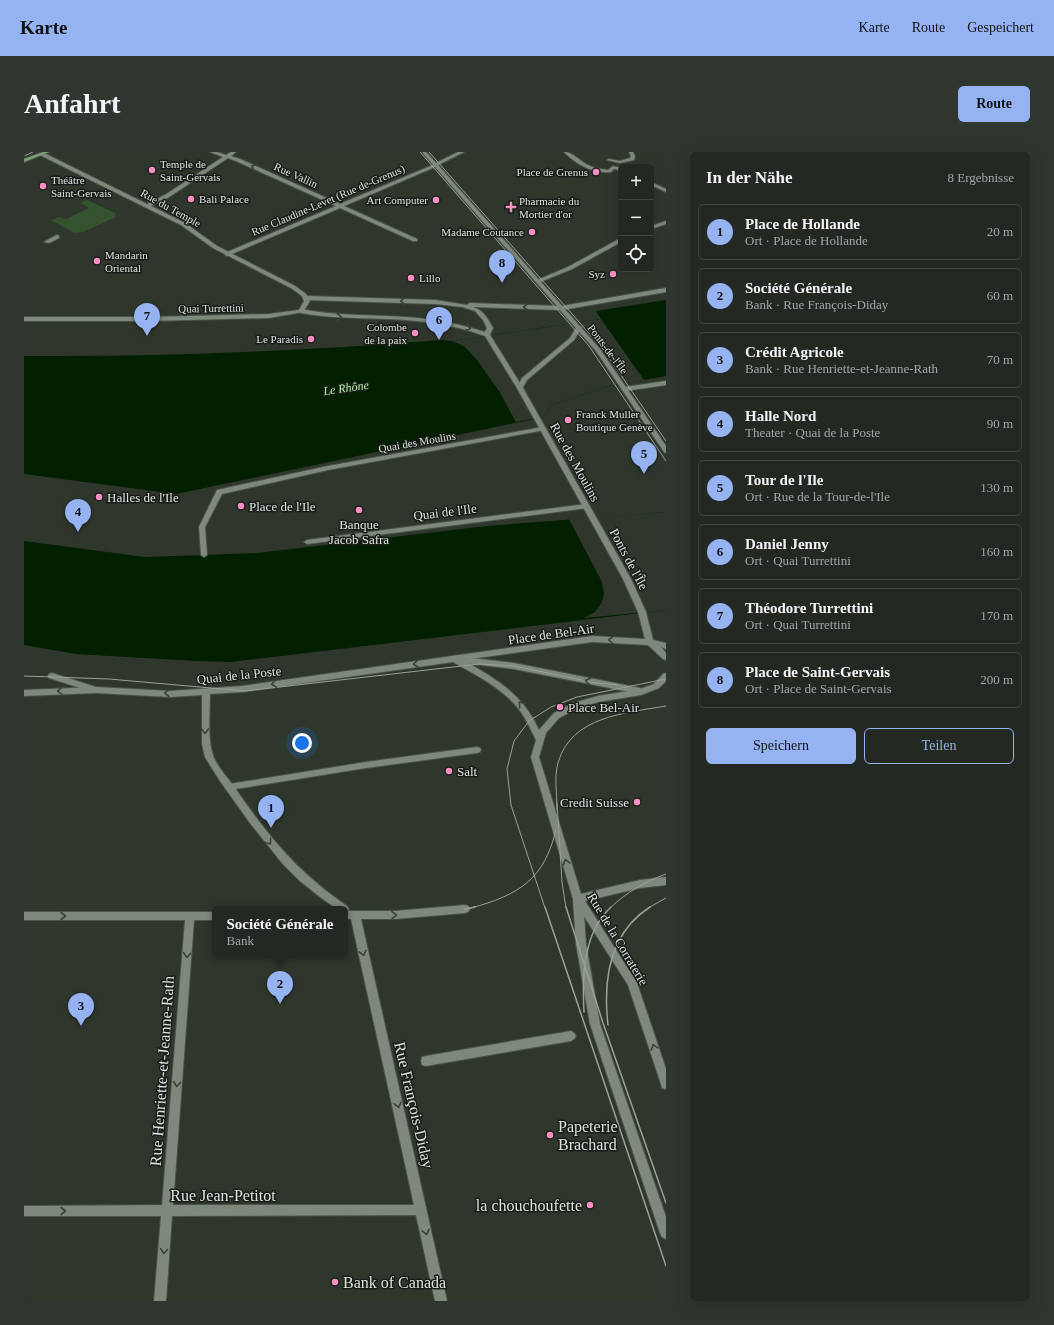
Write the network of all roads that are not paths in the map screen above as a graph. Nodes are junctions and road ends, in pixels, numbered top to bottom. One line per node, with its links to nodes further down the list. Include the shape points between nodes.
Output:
1 (47, 152): 8 (main road)
2 (212, 152): 9 (street, Rue Vallin)
3 (234, 152): 9 (street)
4 (424, 152): 12 (street, Ponts-de-l'Île)
5 (462, 152): 12 (street, Rue Claudine-Levet (Rue de-Grenus))
6 (566, 152): 13 (street, via 593,170 609,171 612,167)
7 (631, 152): 10 (street, via 632,159 626,162)
8 (40, 153): 11 (main road); 16 (street, Rue du Temple)
9 (227, 156): 16 (street); 17 (street, Rue Vallin, one-way to 9)
10 (609, 160)
11 (24, 161)
12 (436, 165): 17 (street, Rue Claudine-Levet (Rue de-Grenus)); 25 (street, Ponts-de-l'Île)
13 (618, 169)
14 (654, 185): 15 (street)
15 (666, 191)
16 (148, 206): 24 (street, Rue du Temple, via 189,228)
17 (341, 207): 21 (street, Rue Vallin); 24 (street, Rue Claudine-Levet (Rue de-Grenus))
18 (666, 222): 19 (street)
19 (654, 227)
20 (57, 237): 22 (street)
21 (415, 240)
22 (47, 242)
23 (618, 242): 25 (street, via 570,268)
24 (227, 254): 27 (street, Rue du Temple, via 293,287)
25 (538, 281): 29 (street, Ponts-de-l'Île)
26 (666, 290): 29 (street)
27 (307, 298): 28 (street, one-way to 27); 30 (street)
28 (463, 305): 29 (street, one-way to 28); 33 (street, via 477,310 485,319 490,328)
29 (562, 308): 32 (street, Ponts-de-l'Île)
30 (301, 311): 31 (street, Quai Turrettini, via 269,316); 33 (street, Quai Turrettini, one-way to 33, via 330,317 434,321 457,325)
31 (24, 319)
32 (577, 325): 35 (street, Ponts-de-l'Île, via 600,352); 36 (street, via 572,339 524,379)
33 (487, 335): 36 (street)
34 (666, 383): 35 (street)
35 (623, 386): 38 (street, Ponts-de-l'Île)
36 (520, 388): 37 (street, Rue des Moulins)
37 (543, 429): 39 (street, Rue des Moulins); 42 (street, Quai des Moulins, via 328,468 219,492 202,527)
38 (666, 451)
39 (586, 506): 40 (street, Rue des Moulins); 41 (street, Quai de l'Ile)
40 (592, 518): 43 (street, Ponts de l'Île, via 628,578 642,612)
41 (307, 542)
42 (204, 555)
43 (650, 642): 44 (street, Place de Bel-Air); 45 (street); 46 (street, Place de Bel-Air, one-way to 46, via 592,639)
44 (666, 646)
45 (666, 657)
46 (455, 659): 50 (street, Place de Bel-Air, one-way to 46, via 514,666); 51 (street, Quai de la Poste, one-way to 51); 53 (street, one-way to 46, via 532,719 513,696 487,677)
47 (52, 676): 49 (street)
48 (666, 676): 50 (street, via 654,687)
49 (96, 690): 51 (street, Quai de la Poste, one-way to 49, via 170,694); 52 (street, Quai de la Poste, one-way to 52)
50 (640, 691): 53 (street, via 579,703 552,718)
51 (206, 692): 55 (street, one-way to 55, via 206,744 209,757)
52 (24, 693)
53 (540, 738): 57 (street, Rue de la Corraterie, one-way to 53, via 536,765 535,749)
54 (477, 750): 55 (street)
55 (229, 787): 58 (street, one-way to 58, via 277,852 300,877)
56 (666, 881): 57 (street, via 640,884)
57 (578, 899): 66 (street, Rue de la Corraterie, one-way to 57, via 632,983); 70 (street, via 581,944 594,1024)
58 (339, 906)
59 (465, 909): 60 (street, one-way to 59, via 395,915)
60 (350, 915): 67 (street, Rue François-Diday, one-way to 67)
61 (24, 916): 62 (street, one-way to 62)
62 (190, 916): 63 (street); 69 (street, Rue Henriette-et-Jeanne-Rath, one-way to 69)
63 (212, 916)
64 (571, 1036): 65 (street)
65 (426, 1061)
66 (666, 1084)
67 (421, 1210): 69 (street, Rue Jean-Petitot); 72 (street, Rue François-Diday, one-way to 72)
68 (24, 1211): 69 (street, Rue Jean-Petitot, one-way to 69)
69 (167, 1212): 71 (street, Rue Henriette-et-Jeanne-Rath, one-way to 71)
70 (666, 1233)
71 (160, 1301)
72 (441, 1301)

